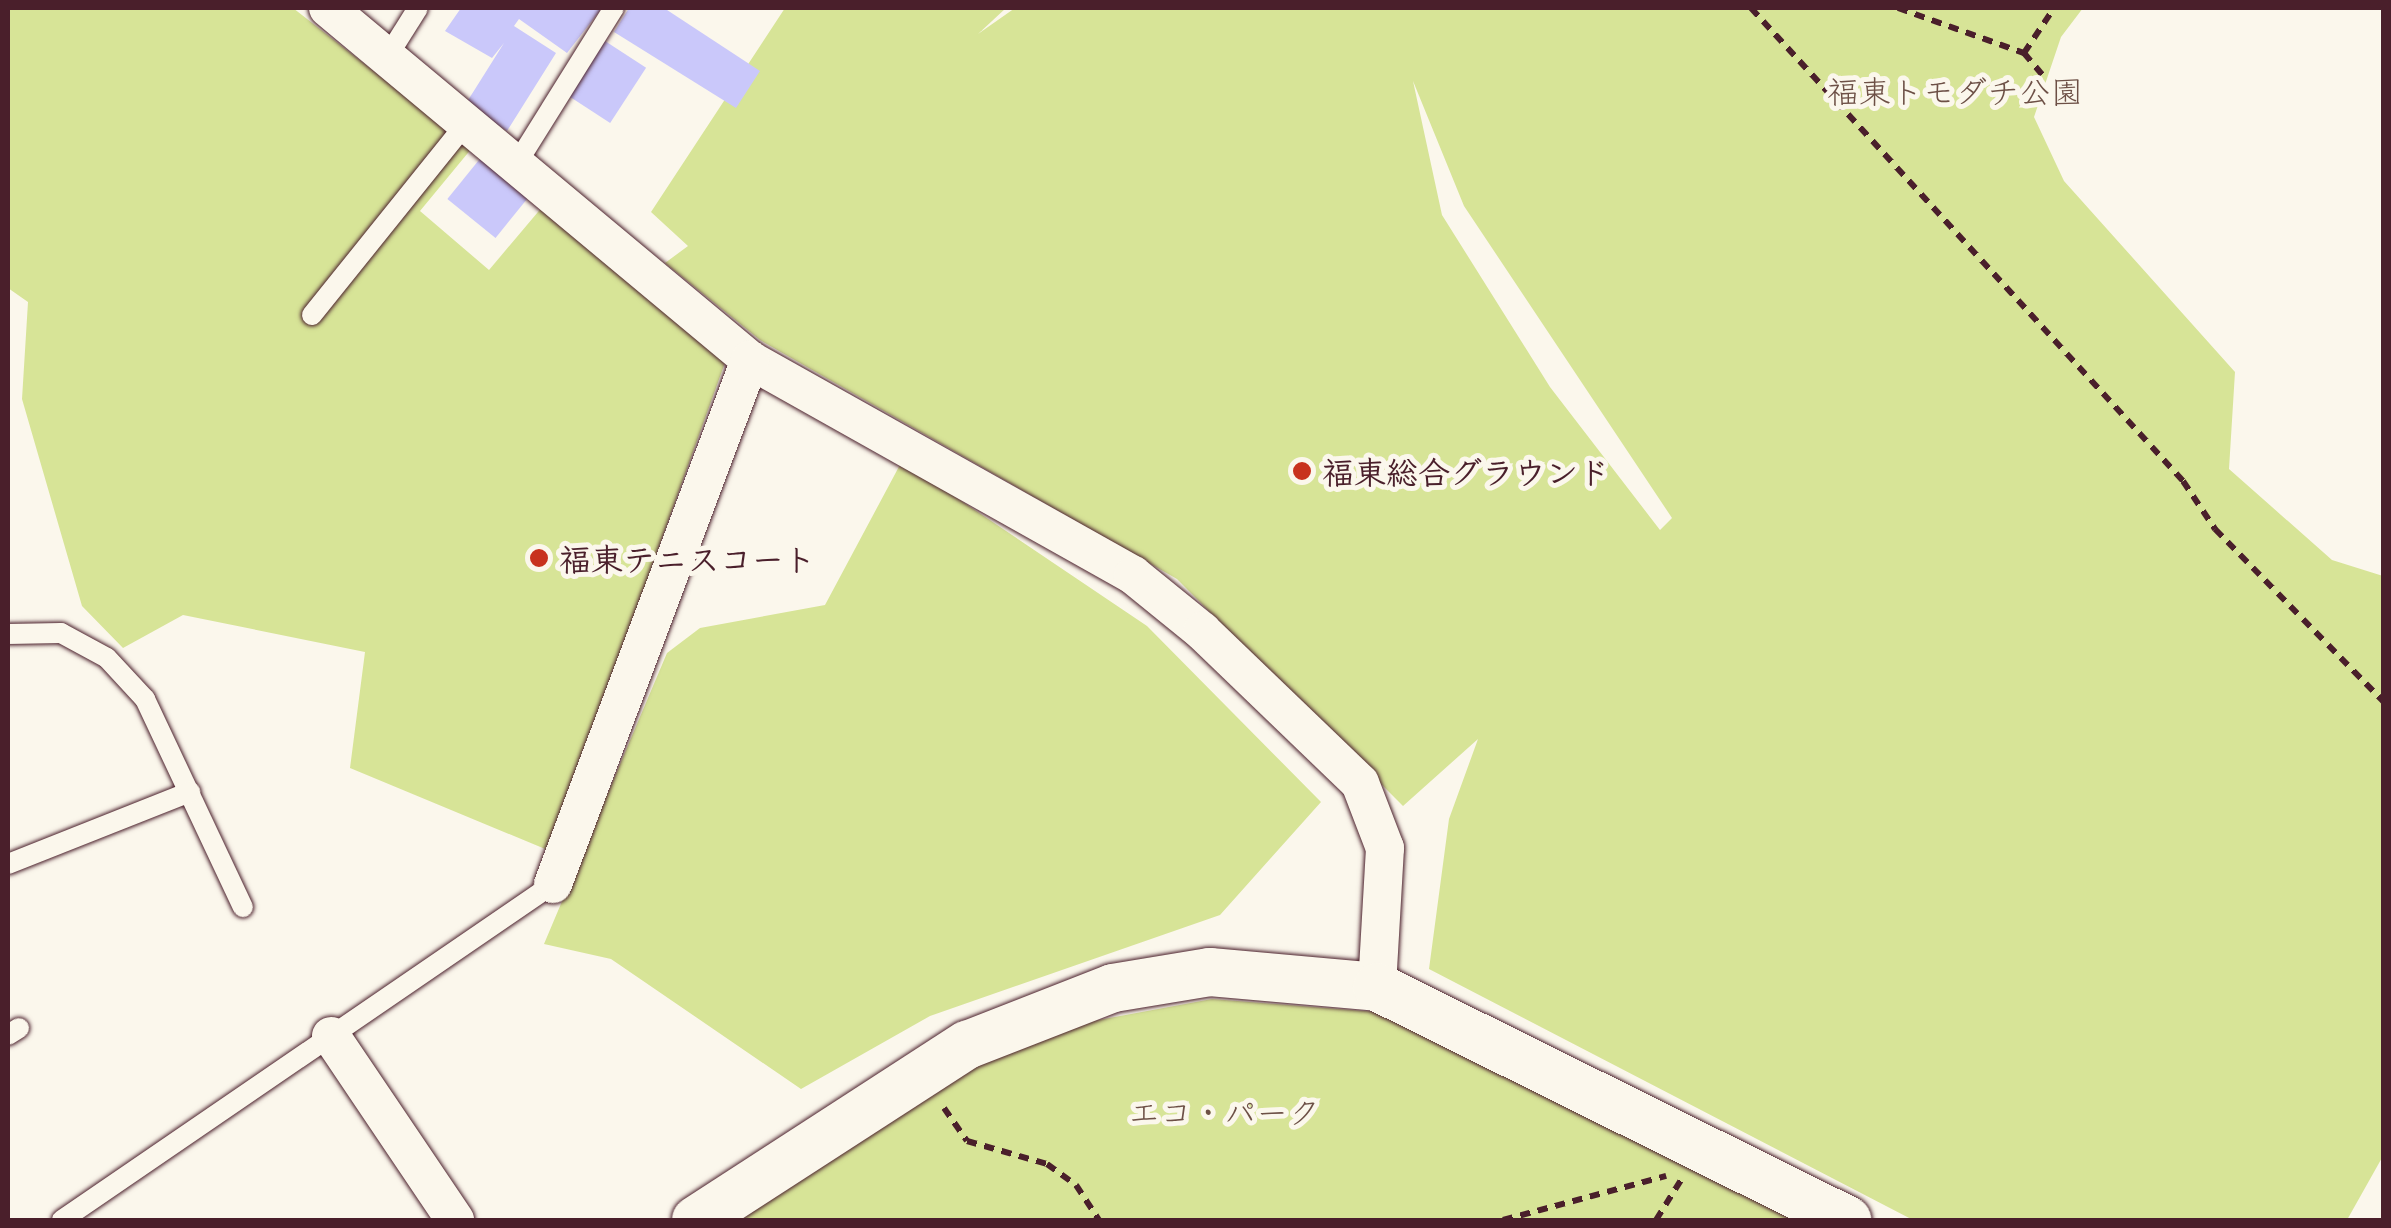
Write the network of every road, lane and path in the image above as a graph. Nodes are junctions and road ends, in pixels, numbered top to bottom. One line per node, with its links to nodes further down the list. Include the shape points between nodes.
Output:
1 (328, 8): 8 (street)
2 (418, 8): 8 (lane)
3 (614, 8): 11 (lane)
4 (1751, 8): 15 (path, via 2184,480 2215,530)
5 (1898, 8): 7 (path)
6 (2054, 8): 7 (path)
7 (2024, 53): 9 (path)
8 (389, 54): 10 (street)
9 (2046, 79)
10 (467, 122): 11 (street); 12 (lane)
11 (517, 163): 13 (street)
12 (312, 315)
13 (750, 360): 18 (street); 20 (street, via 1133,575 1360,783 1385,848)
14 (8, 634): 16 (lane, via 60,633 107,658 145,699)
15 (2384, 702)
16 (190, 792): 17 (lane); 19 (lane)
17 (8, 864)
18 (552, 884): 21 (lane)
19 (243, 907)
20 (1377, 987): 25 (street, via 1210,972 1041,1010 872,1098); 29 (street)
21 (331, 1036): 23 (lane); 24 (street)
22 (938, 1099): 26 (path, via 967,1142 1047,1164 1076,1184)
23 (62, 1220)
24 (455, 1220)
25 (696, 1220)
26 (1099, 1220)
27 (1503, 1220): 28 (path, via 1686,1170)
28 (1656, 1220)
29 (1846, 1220)

